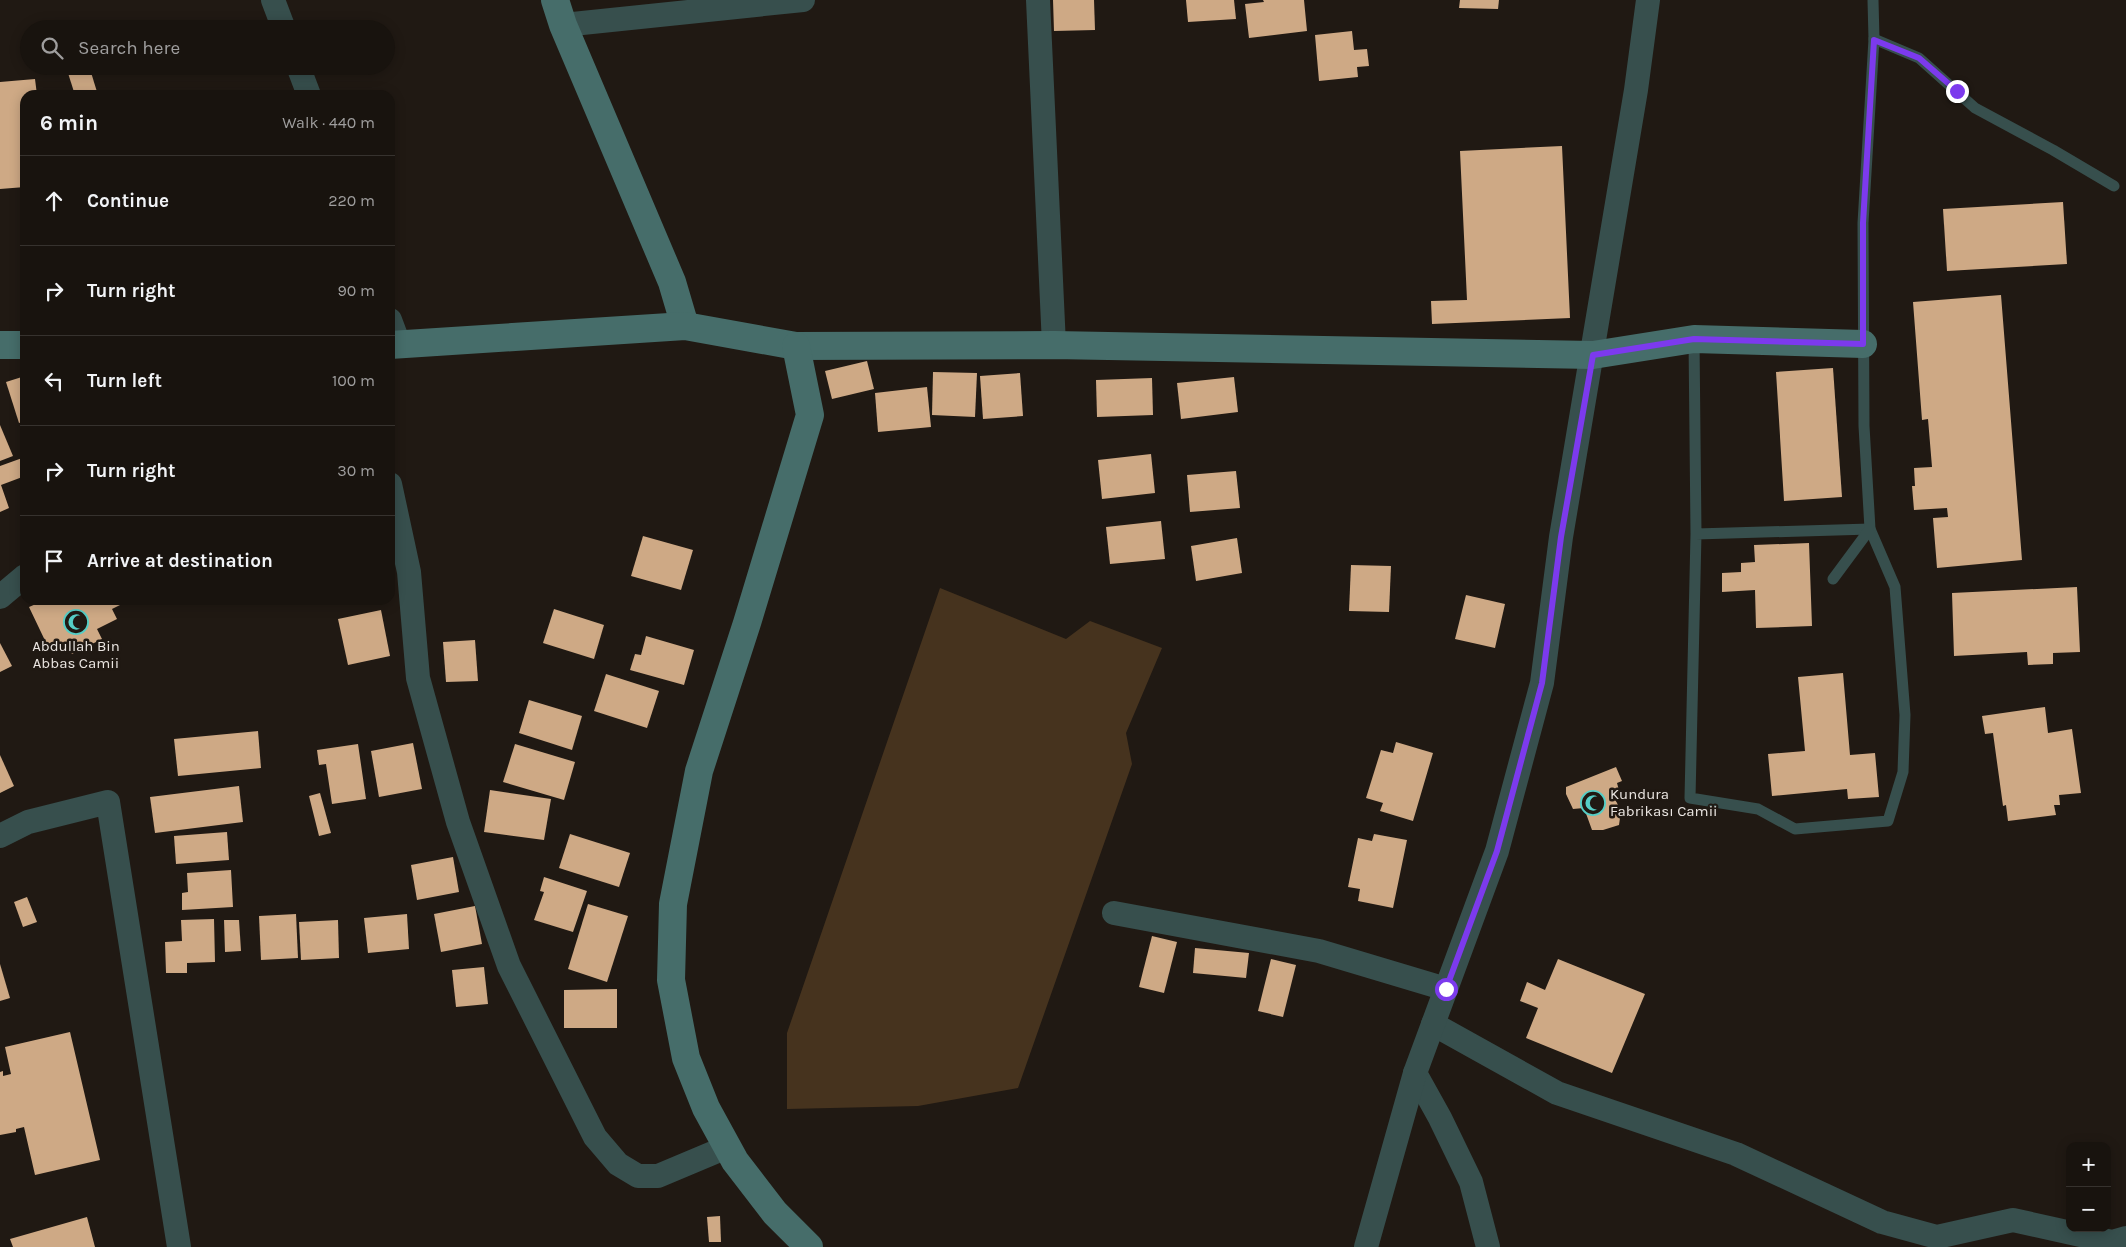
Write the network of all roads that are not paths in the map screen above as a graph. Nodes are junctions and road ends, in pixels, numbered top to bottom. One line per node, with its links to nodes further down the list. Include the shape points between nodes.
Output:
1 (273, 0): 7 (street)
2 (803, 0): 6 (street)
3 (1038, 0): 18 (street)
4 (1648, 0): 20 (street)
5 (1873, 0): 8 (lane)
6 (559, 12): 12 (street, via 672,282)
7 (281, 20)
8 (1874, 40): 11 (lane, via 1919,58 1975,108); 15 (lane, via 1863,223)
9 (301, 75): 10 (street)
10 (307, 90)
11 (2114, 186)
12 (686, 326): 13 (street); 19 (street)
13 (395, 336)
14 (1694, 339): 15 (street); 20 (street); 23 (lane)
15 (1863, 344): 22 (lane)
16 (0, 345): 17 (street)
17 (20, 345)
18 (1054, 345): 19 (street); 20 (street)
19 (796, 346): 32 (street, via 810,415 748,623 699,771 673,904 671,980 686,1058 706,1108)
20 (1593, 355): 29 (street, via 1561,537 1542,683 1497,851)
21 (395, 507): 32 (street, via 409,572 418,678 458,822 509,966 596,1137 618,1164 638,1176 658,1176)
22 (1870, 529): 23 (lane); 23 (lane, via 1895,587 1905,715 1903,772 1888,821 1795,829 1758,809 1690,798); 24 (lane)
23 (1696, 534)
24 (1833, 579)
25 (20, 580): 26 (street)
26 (0, 596)
27 (0, 836): 34 (street, via 28,822 108,802)
28 (1114, 913): 29 (street, via 1320,951)
29 (1446, 989): 30 (street)
30 (1433, 1024): 31 (street); 33 (street, via 1557,1093 1736,1154 1882,1222 1937,1237 2013,1220 2112,1242)
31 (1415, 1073): 36 (street); 37 (street, via 1471,1182)
32 (727, 1147): 35 (street, via 775,1213)
33 (2126, 1238)
34 (180, 1247)
35 (810, 1247)
36 (1366, 1247)
37 (1488, 1247)

